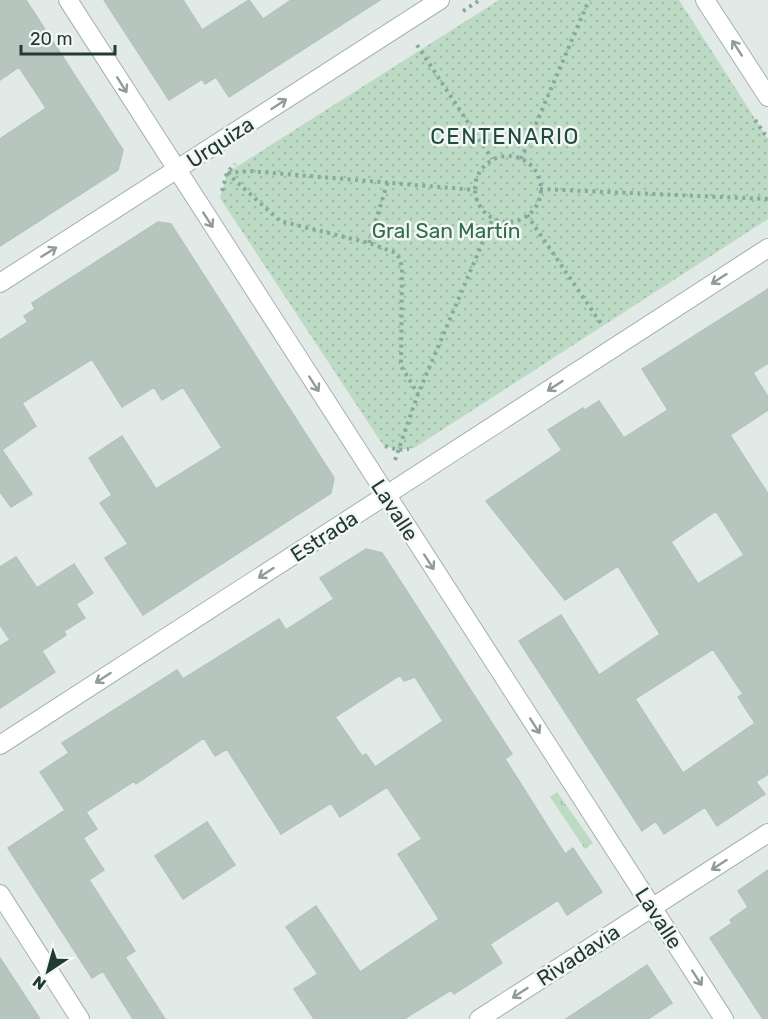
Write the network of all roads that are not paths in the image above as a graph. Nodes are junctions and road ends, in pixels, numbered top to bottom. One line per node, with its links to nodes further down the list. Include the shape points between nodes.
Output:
1 (69, 0): 5 (street, Lavalle, one-way to 5)
2 (440, 0): 5 (street, Urquiza, one-way to 2)
3 (705, 0): 4 (street, one-way to 3)
4 (768, 97)
5 (177, 171): 7 (street, Urquiza, one-way to 5); 8 (street, Lavalle, one-way to 8)
6 (768, 248): 8 (street, Estrada, one-way to 8)
7 (0, 283)
8 (386, 495): 9 (street, Estrada, one-way to 9); 12 (street, Lavalle, one-way to 12)
9 (0, 745)
10 (768, 833): 12 (street, Rivadavia, one-way to 12)
11 (0, 894): 13 (street)
12 (652, 908): 14 (street, Rivadavia, one-way to 14); 15 (street, Lavalle, one-way to 15)
13 (80, 1019)
14 (479, 1019)
15 (723, 1019)

